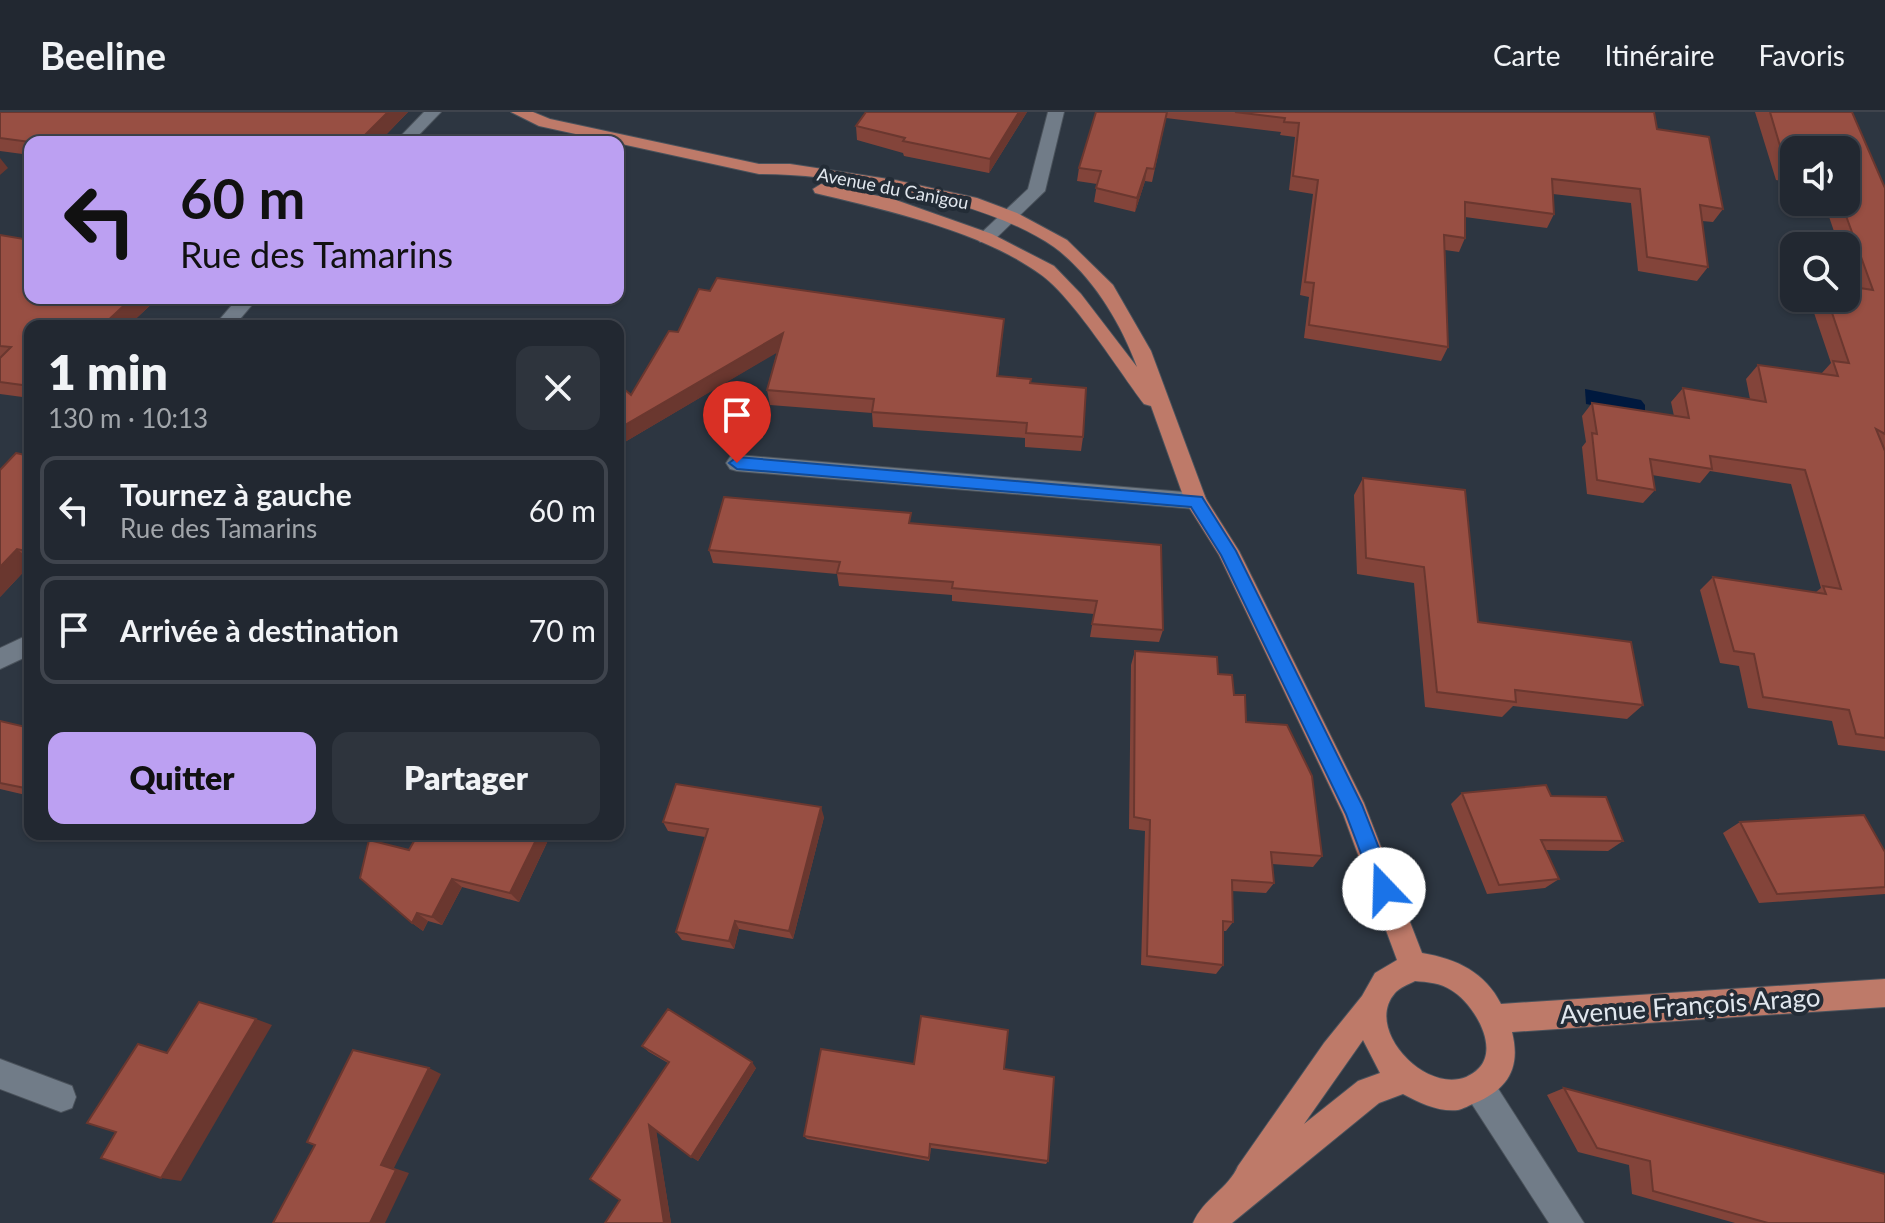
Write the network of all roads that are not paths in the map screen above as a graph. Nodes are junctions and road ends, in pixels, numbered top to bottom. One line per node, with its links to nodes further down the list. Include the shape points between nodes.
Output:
1 (433, 112): 4 (street)
2 (519, 112): 5 (main road, Avenue du Canigou)
3 (1056, 112): 8 (street, via 1036,191)
4 (409, 136)
5 (605, 136)
6 (624, 140): 7 (main road, Avenue du Canigou)
7 (759, 169): 8 (main road, Avenue du Canigou, via 895,185); 9 (main road, Avenue du Canigou, via 782,181 887,203)
8 (1011, 217): 9 (street); 12 (main road, Avenue du Canigou, via 1061,244 1106,289 1141,351)
9 (986, 238): 12 (main road, Avenue du Canigou, via 1048,270)
10 (243, 304): 11 (street)
11 (229, 320)
12 (1161, 410): 14 (main road, Avenue du Canigou)
13 (737, 463): 14 (street)
14 (1196, 501): 17 (main road, Avenue du Canigou, via 1228,551 1355,812)
15 (24, 647): 16 (street)
16 (0, 659)
17 (1413, 966): 19 (main road, via 1393,973 1379,987); 20 (main road, via 1444,971 1474,989)
18 (1884, 995): 20 (main road, Avenue François Arago)
19 (1371, 1007): 22 (main road, via 1373,1032 1385,1058); 25 (main road)
20 (1495, 1019): 23 (main road, via 1501,1053 1489,1082)
21 (0, 1074): 24 (street)
22 (1405, 1078): 23 (main road, via 1433,1094 1462,1096); 25 (main road, via 1369,1092)
23 (1479, 1087): 27 (street)
24 (61, 1097)
25 (1235, 1197): 26 (main road)
26 (1209, 1223)
27 (1568, 1223)

